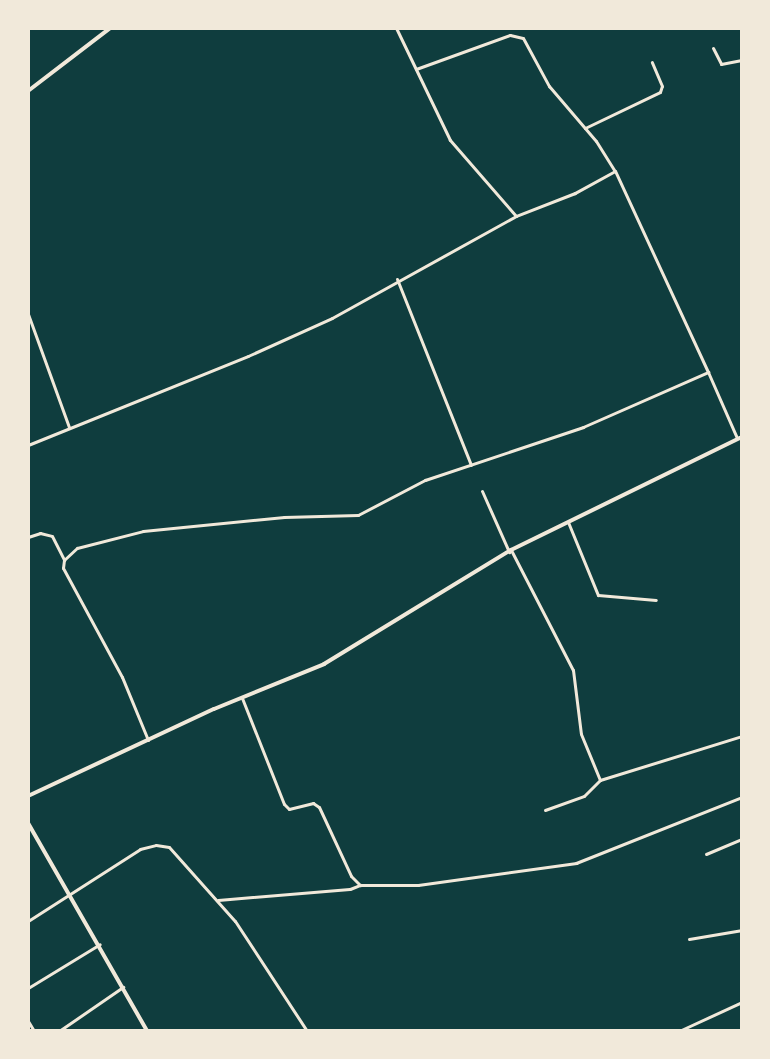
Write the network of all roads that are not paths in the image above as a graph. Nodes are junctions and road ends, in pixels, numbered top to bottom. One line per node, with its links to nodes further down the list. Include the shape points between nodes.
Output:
1 (110, 28): 7 (street)
2 (396, 28): 6 (street)
3 (713, 48): 4 (street, via 721,64)
4 (742, 60)
5 (652, 62): 8 (street, via 660,92)
6 (415, 69): 8 (street, via 518,36 549,86); 10 (street, via 450,140)
7 (28, 91)
8 (585, 128): 9 (street)
9 (615, 171): 10 (street); 13 (street)
10 (516, 216): 11 (street)
11 (397, 279): 14 (street, via 332,318 248,356); 17 (street)
12 (28, 314): 14 (street)
13 (708, 372): 15 (street); 17 (street, via 583,427)
14 (69, 427): 16 (street)
15 (740, 438): 19 (street)
16 (28, 445)
17 (472, 466): 22 (street, via 425,480 350,517 284,517 143,531 77,548)
18 (482, 491): 21 (street)
19 (568, 522): 21 (street); 23 (street, via 598,595)
20 (28, 537): 22 (street, via 52,536)
21 (510, 551): 24 (street, via 324,664); 27 (street, via 573,670 581,734)
22 (64, 560): 26 (street, via 69,585 122,677)
23 (656, 600)
24 (242, 698): 26 (street); 34 (street, via 284,804 289,809 313,803 319,807)
25 (742, 736): 27 (street)
26 (148, 740): 28 (street)
27 (600, 780): 30 (street, via 584,796)
28 (28, 796)
29 (742, 797): 34 (street, via 576,863 418,885)
30 (545, 810)
31 (28, 823): 35 (street)
32 (742, 839): 33 (street)
33 (706, 854)
34 (360, 885): 36 (street)
35 (71, 894): 36 (street, via 140,849 156,845 182,857); 37 (street); 40 (street)
36 (218, 900): 48 (street)
37 (28, 921)
38 (742, 930): 39 (street)
39 (689, 939)
40 (100, 944): 41 (street); 42 (street)
41 (123, 987): 46 (street); 47 (street)
42 (28, 988)
43 (742, 1002): 49 (street)
44 (28, 1021): 45 (street)
45 (34, 1031)
46 (59, 1031)
47 (147, 1031)
48 (307, 1031)
49 (679, 1031)

